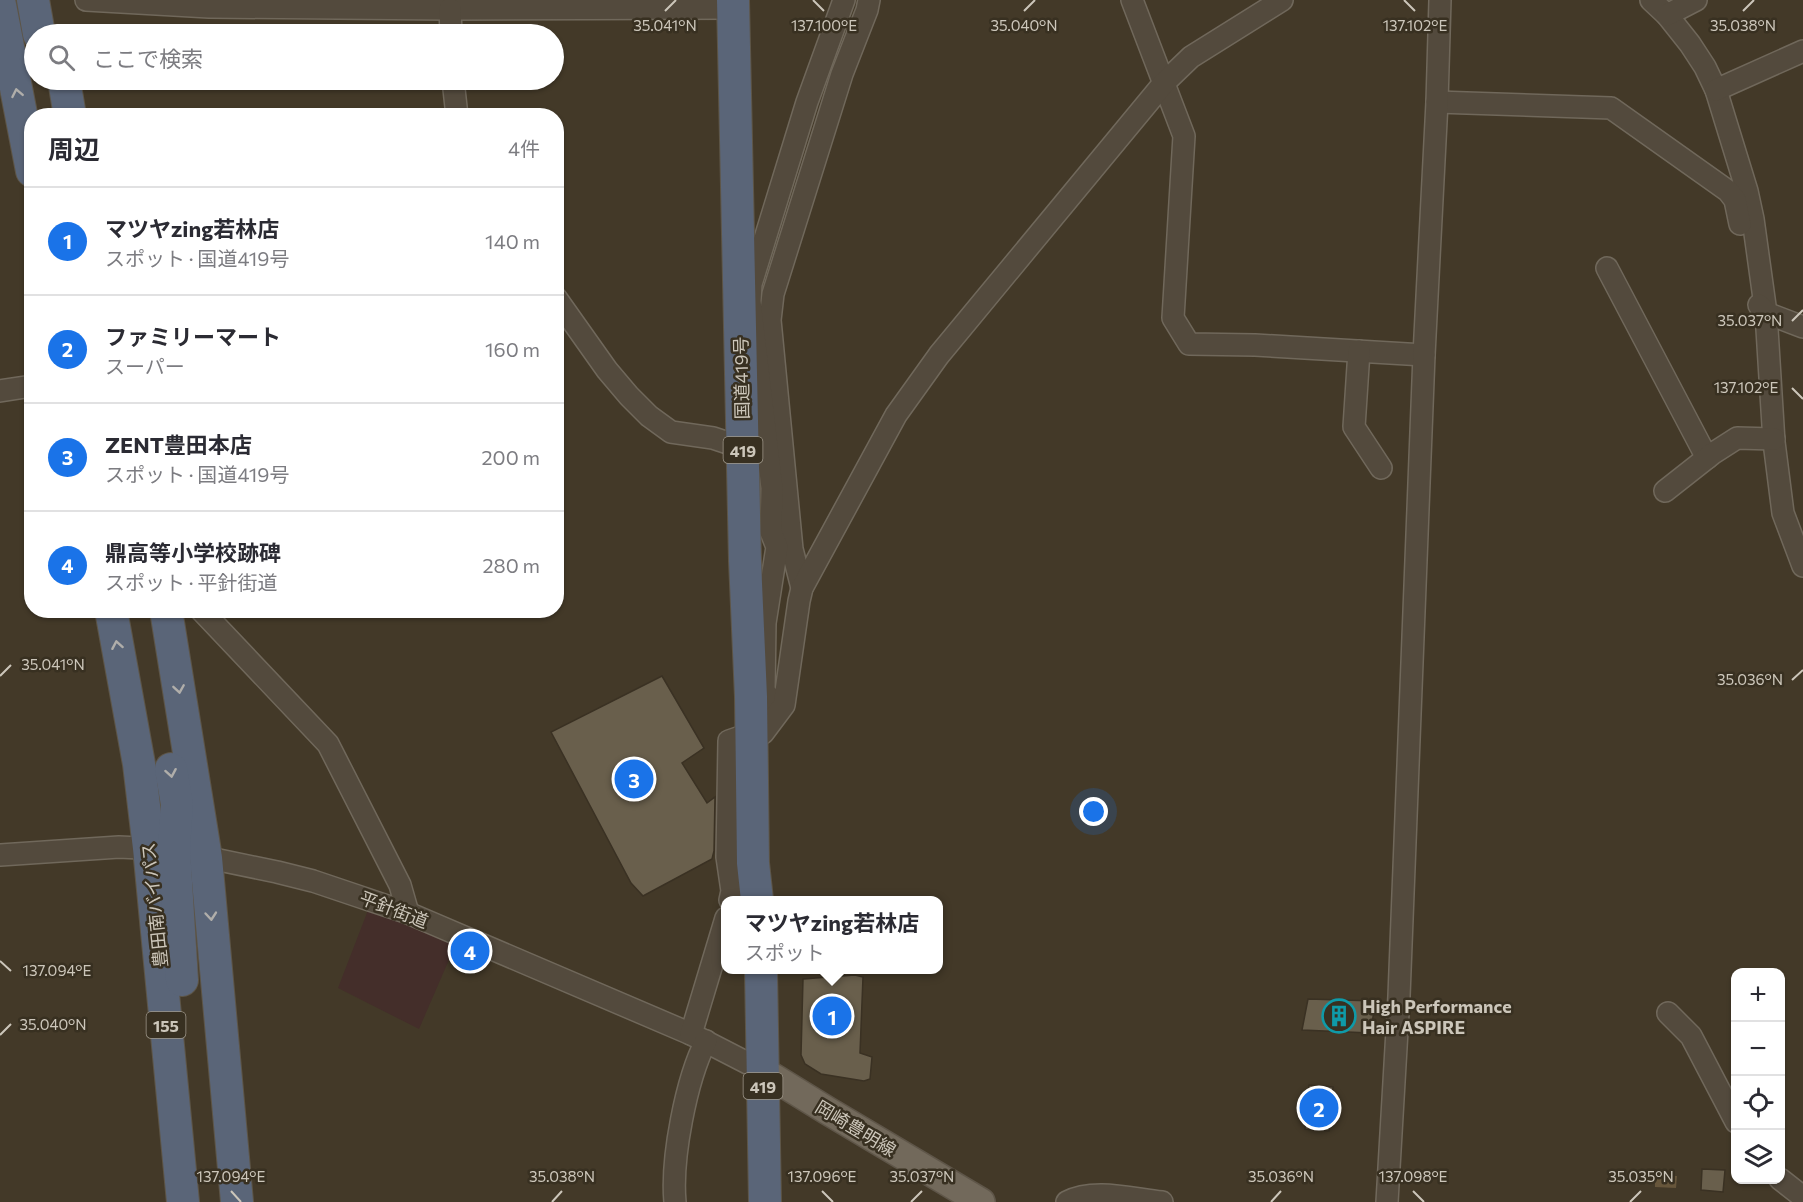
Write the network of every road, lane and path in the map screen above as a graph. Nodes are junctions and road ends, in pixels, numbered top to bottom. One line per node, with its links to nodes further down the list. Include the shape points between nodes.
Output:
1 (33, 0): 17 (highway)
2 (51, 0): 18 (highway)
3 (86, 0): 11 (street)
4 (844, 0): 50 (street, via 807,102 751,284 772,488 771,532 777,547 765,623 764,691)
5 (888, 0): 14 (street)
6 (1131, 0): 21 (street)
7 (1282, 0): 21 (street, via 1191,57)
8 (1440, 0): 26 (street)
9 (1651, 0): 16 (street)
10 (1696, 0): 16 (street)
11 (209, 3): 15 (street)
12 (733, 4): 15 (street); 40 (highway, 国道419号 / 419)
13 (0, 5): 30 (highway, one-way to 13)
14 (868, 5): 45 (street, via 772,294 770,320 792,549)
15 (450, 9): 19 (street)
16 (1667, 15): 25 (street, via 1690,44)
17 (37, 24)
18 (55, 24)
19 (451, 24)
20 (1801, 57): 25 (street)
21 (1164, 83): 35 (street, via 1184,136 1173,318 1189,344); 45 (street, via 939,355 896,416)
22 (48, 90): 27 (highway)
23 (66, 90): 28 (highway)
24 (454, 90): 29 (street)
25 (1716, 90): 33 (street, via 1747,191)
26 (1437, 102): 33 (street, via 1611,108 1728,191 1735,200 1750,295); 36 (street)
27 (51, 108)
28 (69, 108)
29 (456, 108)
30 (24, 130)
31 (1607, 268): 41 (street)
32 (564, 309): 40 (street, via 607,370 649,416 671,432 713,438)
33 (1766, 313): 34 (street); 39 (street)
34 (1803, 327)
35 (1359, 351): 36 (street); 42 (street, via 1354,427)
36 (1424, 355): 76 (street, via 1400,996)
37 (24, 387): 38 (street)
38 (0, 391)
39 (1774, 439): 41 (street, via 1737,438); 44 (street, via 1783,513)
40 (743, 448): 51 (highway, 国道419号 / 419)
41 (1707, 458): 43 (street)
42 (1381, 468)
43 (1665, 491)
44 (1803, 566)
45 (802, 588): 50 (street, via 784,705)
46 (112, 618): 52 (highway, 豊田南バイパス / 155, one-way to 46, via 139,764)
47 (156, 618): 52 (highway, one-way to 52, via 154,676 177,804)
48 (167, 618): 54 (highway, one-way to 54)
49 (209, 618): 58 (street, via 328,744 400,885)
50 (779, 710): 51 (street, via 763,734)
51 (752, 733): 55 (highway, 国道419号 / 419)
52 (162, 849): 53 (street, 平針街道, via 119,847); 54 (street, 平針街道); 68 (highway, 豊田南バイパス / 155)
53 (0, 855)
54 (206, 858): 58 (street, 平針街道, via 313,881); 60 (highway, one-way to 60)
55 (740, 860): 56 (street); 57 (highway, 国道419号 / 419)
56 (731, 896)
57 (755, 896)
58 (408, 913): 63 (street, 平針街道)
59 (721, 939): 63 (street)
60 (216, 963): 69 (highway, via 213,1081); 70 (highway)
61 (761, 974): 64 (highway, 419)
62 (1668, 1013): 65 (street, via 1691,1036)
63 (698, 1038): 64 (street, 平針街道); 71 (street, via 699,1055 679,1137 673,1184)
64 (763, 1071): 72 (highway, 419); 73 (main road, 岡崎豊明線)
65 (1731, 1112)
66 (1785, 1183): 67 (street)
67 (1803, 1197)
68 (183, 1202)
69 (224, 1202)
70 (237, 1202)
71 (675, 1202)
72 (765, 1202)
73 (981, 1202)
74 (1066, 1202): 75 (street, via 1077,1197 1108,1196)
75 (1162, 1202)
76 (1387, 1202)

